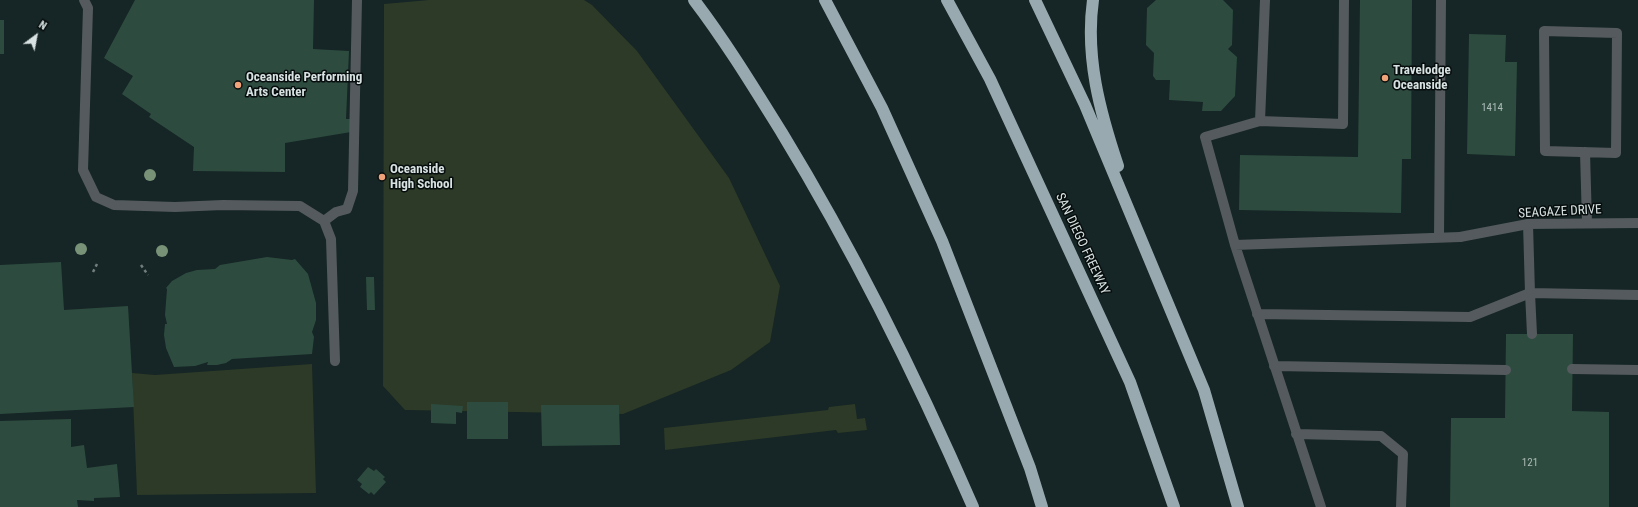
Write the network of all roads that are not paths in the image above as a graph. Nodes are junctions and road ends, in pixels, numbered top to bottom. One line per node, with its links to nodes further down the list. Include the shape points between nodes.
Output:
1 (84, 0): 13 (street, via 88,8 83,170 96,197 114,205 300,206)
2 (357, 0): 13 (street, via 353,191 347,209 336,212)
3 (694, 0): 30 (highway, via 752,84 842,236 906,361)
4 (825, 0): 31 (highway, via 882,108 942,241 1030,468)
5 (947, 0): 32 (highway, SAN DIEGO FREEWAY, via 990,79 1130,382)
6 (1035, 0): 18 (highway, via 1085,105)
7 (1093, 0): 18 (highway, via 1090,37 1098,101)
8 (1265, 0): 11 (street)
9 (1344, 0): 11 (street, via 1343,124)
10 (1441, 0): 17 (street)
11 (1260, 121): 19 (street, via 1205,137)
12 (1584, 152): 12 (street, via 1616,153 1617,33 1544,31 1545,151); 15 (street)
13 (324, 221): 24 (street, via 331,239)
14 (1638, 222): 15 (street, SEAGAZE DRIVE)
15 (1587, 223): 16 (street, SEAGAZE DRIVE)
16 (1528, 224): 17 (street, SEAGAZE DRIVE, via 1460,237); 20 (street)
17 (1439, 238): 19 (street, SEAGAZE DRIVE)
18 (1142, 242): 33 (highway, via 1204,390)
19 (1235, 245): 22 (street)
20 (1530, 293): 21 (street); 22 (street, via 1470,317); 23 (street)
21 (1638, 295)
22 (1257, 314): 25 (street)
23 (1532, 334)
24 (335, 361)
25 (1274, 366): 27 (street); 29 (street)
26 (1572, 369): 28 (street)
27 (1506, 370)
28 (1638, 370)
29 (1296, 434): 34 (street); 35 (street, via 1381,436 1403,454)
30 (973, 507)
31 (1042, 507)
32 (1174, 507)
33 (1238, 507)
34 (1321, 507)
35 (1401, 507)

